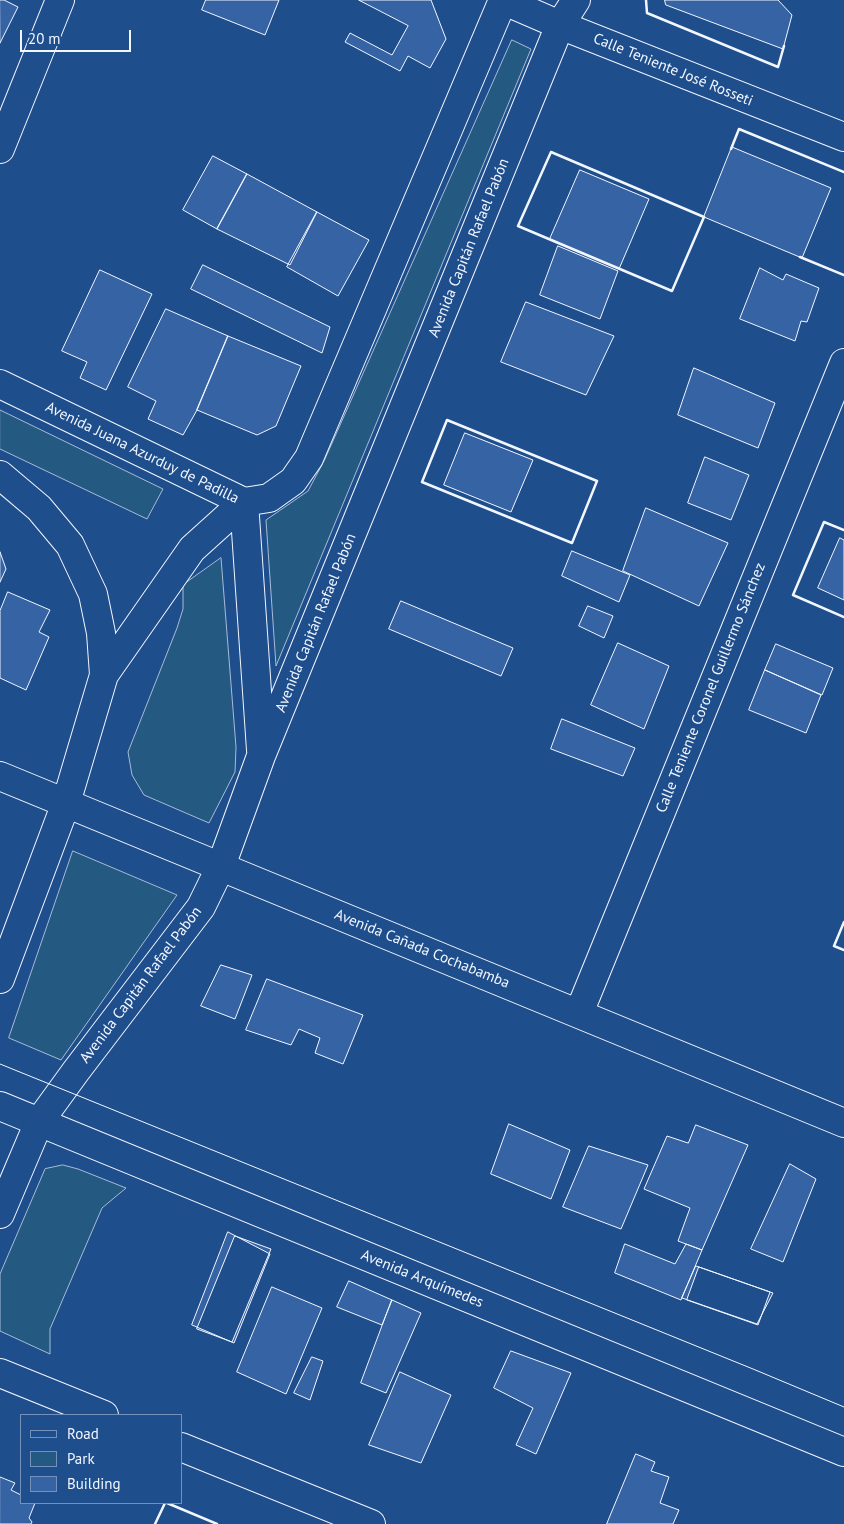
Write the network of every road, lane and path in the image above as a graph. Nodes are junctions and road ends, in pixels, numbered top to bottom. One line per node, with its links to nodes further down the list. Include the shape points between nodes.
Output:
1 (60, 0): 6 (street)
2 (503, 0): 4 (street, Calle Teniente José Rosseti); 10 (street, via 309,458 292,481 269,498)
3 (576, 0): 4 (street, Avenida Capitán Rafael Pabón)
4 (560, 25): 5 (street, Calle Teniente José Rosseti); 12 (street, Avenida Capitán Rafael Pabón)
5 (844, 137)
6 (0, 149)
7 (844, 363): 17 (street, Calle Teniente Coronel Guillermo Sánchez)
8 (0, 384): 10 (street, Avenida Juana Azurduy de Padilla)
9 (0, 475): 11 (street, via 39,508 70,545 93,594)
10 (244, 502): 11 (street, via 192,549); 12 (street, Avenida Juana Azurduy de Padilla)
11 (104, 675): 14 (street)
12 (261, 756): 15 (street, Avenida Capitán Rafael Pabón)
13 (0, 776): 14 (street, Avenida Cañada Cochabamba)
14 (66, 802): 15 (street, Avenida Cañada Cochabamba); 16 (street)
15 (221, 866): 17 (street, Avenida Cañada Cochabamba); 19 (street, Avenida Capitán Rafael Pabón, via 201,908)
16 (0, 979)
17 (579, 1013): 20 (street, Avenida Cañada Cochabamba)
18 (0, 1106): 19 (street, Avenida Arquímedes)
19 (39, 1122): 21 (street, Avenida Capitán Rafael Pabón); 25 (street, Avenida Arquímedes)
20 (844, 1123)
21 (0, 1214)
22 (0, 1373): 23 (street)
23 (102, 1414)
24 (182, 1446): 26 (street)
25 (844, 1452)
26 (372, 1524)

